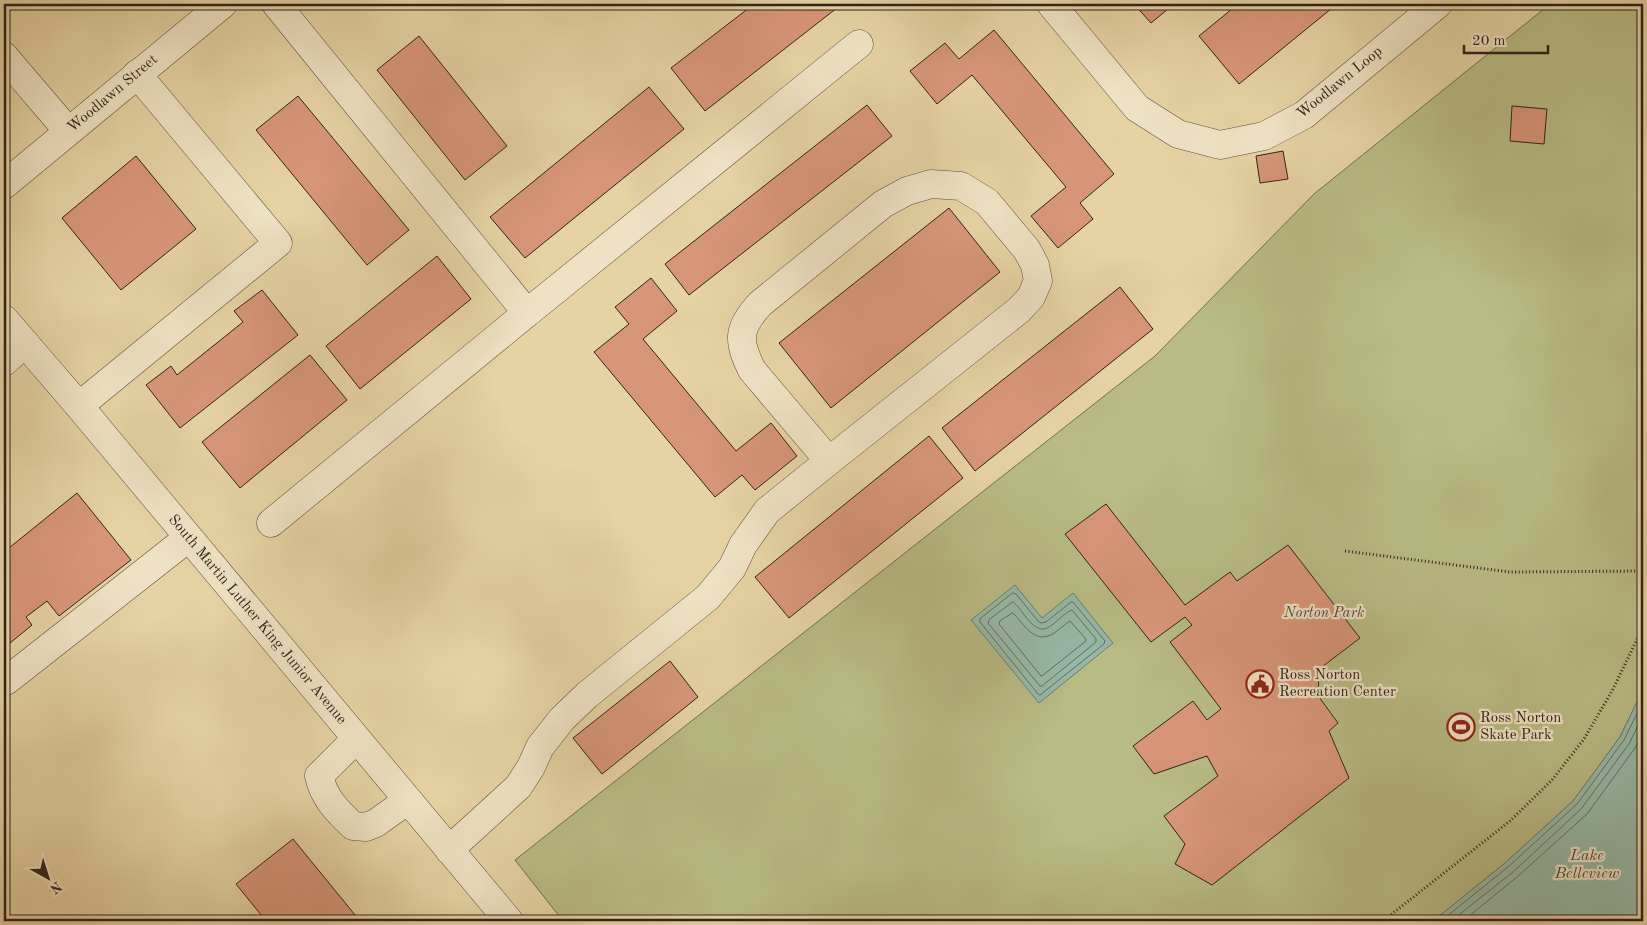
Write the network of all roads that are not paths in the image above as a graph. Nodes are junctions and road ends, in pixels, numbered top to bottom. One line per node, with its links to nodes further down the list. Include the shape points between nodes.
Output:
1 (223, 4): 7 (street, Woodlawn Street)
2 (276, 4): 10 (street)
3 (1051, 4): 4 (street, Woodlawn Loop, via 1137,108 1178,134 1220,145 1264,136 1304,115)
4 (1438, 4)
5 (859, 44): 10 (street)
6 (4, 56): 8 (street)
7 (137, 74): 8 (street, Woodlawn Street); 14 (street, via 278,243)
8 (68, 131): 9 (street, Woodlawn Street)
9 (4, 186)
10 (527, 313): 16 (street)
11 (4, 319): 12 (street, South Martin Luther King Junior Avenue)
12 (25, 343): 13 (street); 14 (street, South Martin Luther King Junior Avenue)
13 (4, 362)
14 (79, 406): 17 (street, South Martin Luther King Junior Avenue)
15 (828, 461): 15 (street, via 752,370 743,353 742,334 746,318 883,204 907,191 932,184 961,186 987,202 1026,250 1035,265 1038,281 1019,310); 21 (street, via 767,511 743,545 732,568 708,598 587,695 562,719 540,747 518,788)
16 (271, 523)
17 (188, 538): 18 (street); 19 (street, South Martin Luther King Junior Avenue)
18 (6, 681)
19 (356, 739): 20 (street, South Martin Luther King Junior Avenue); 20 (street, via 319,776 322,789 335,809 353,826 366,827)
20 (408, 800): 21 (street, South Martin Luther King Junior Avenue)
21 (449, 850): 22 (street, South Martin Luther King Junior Avenue)
22 (498, 918)

